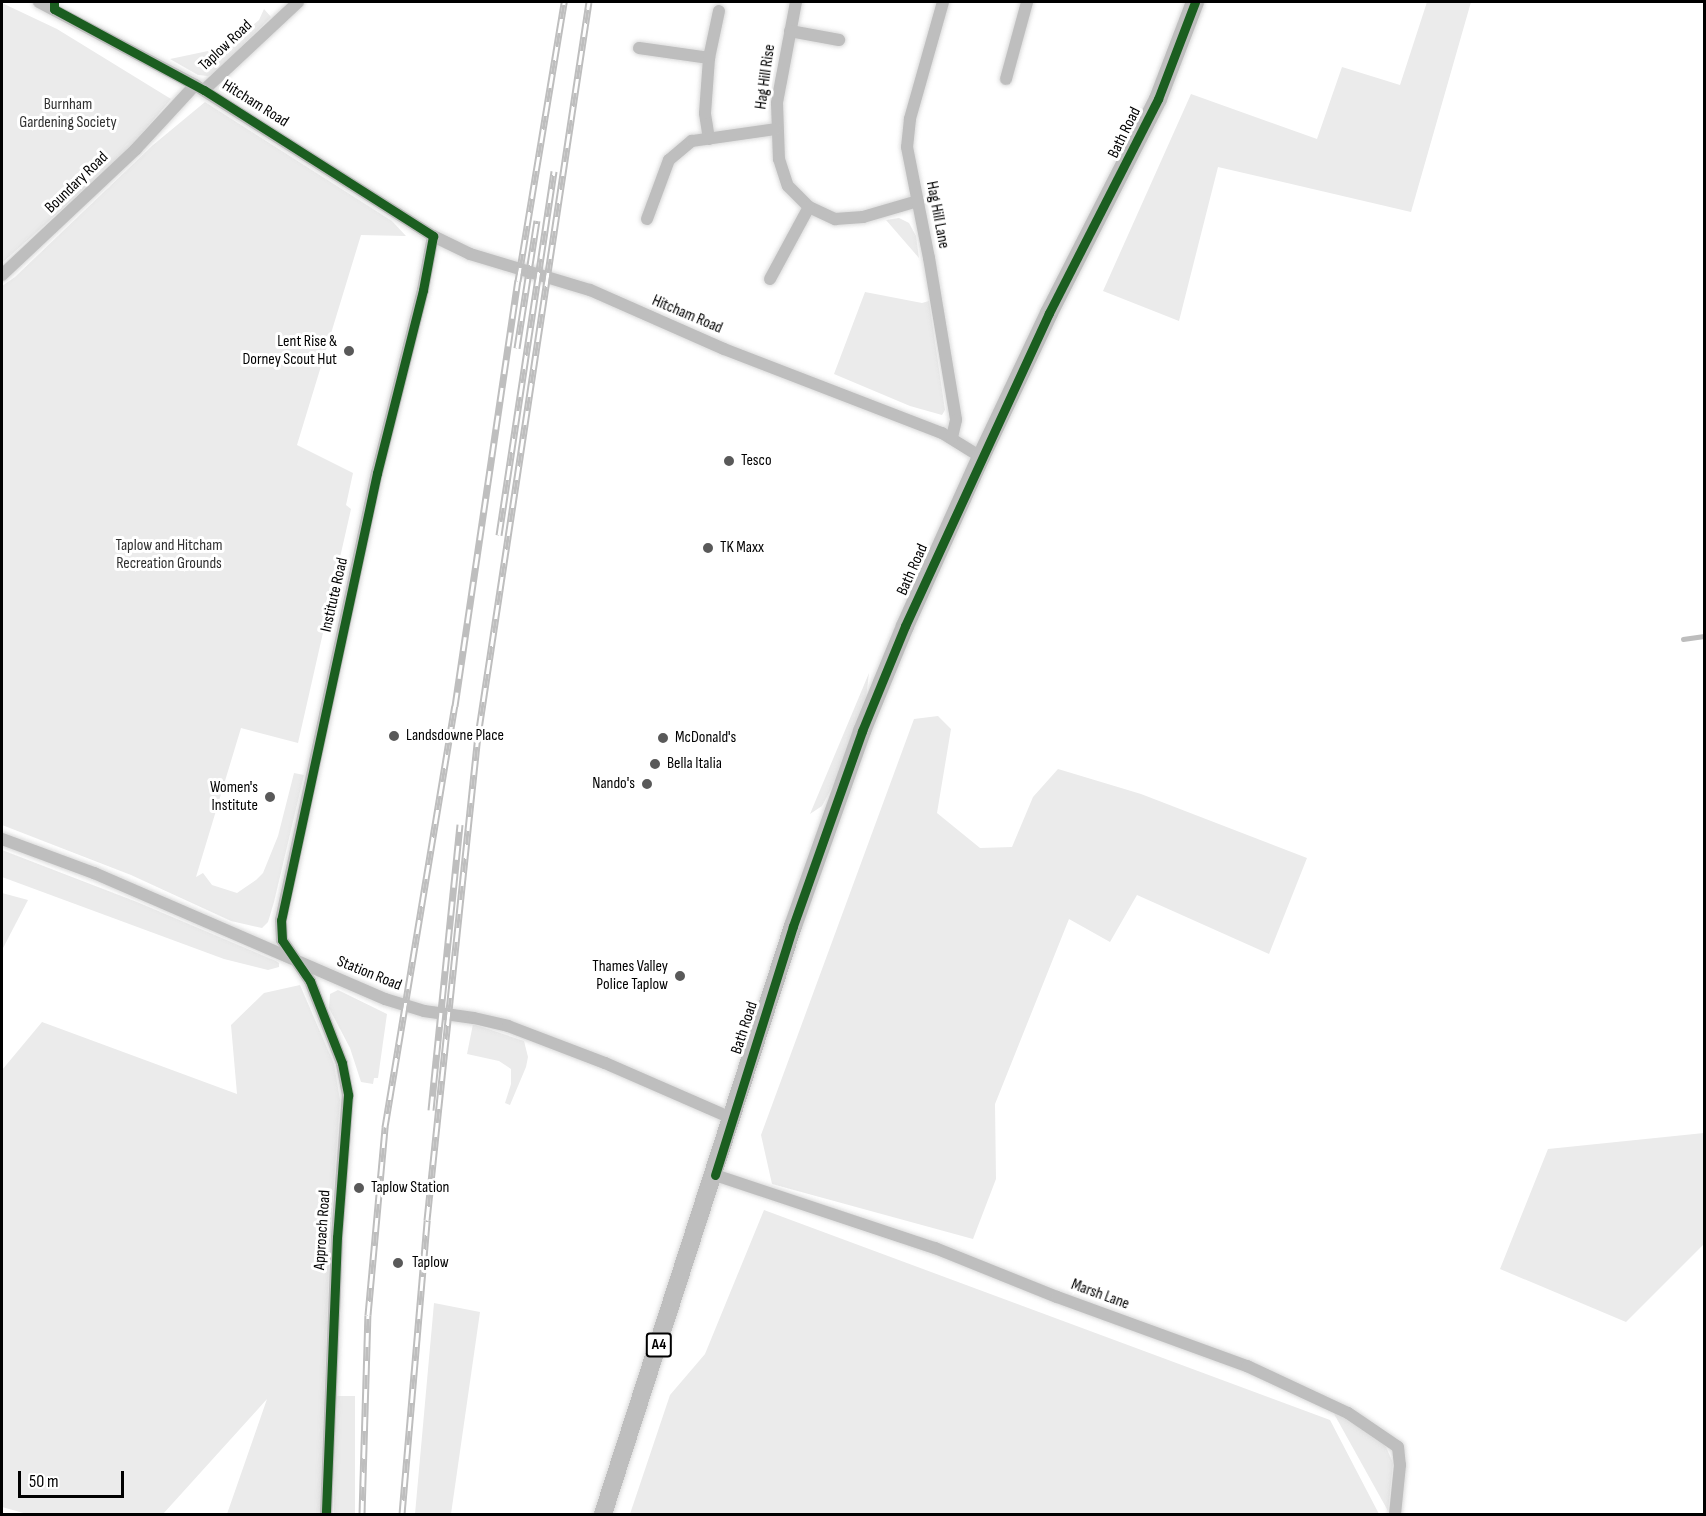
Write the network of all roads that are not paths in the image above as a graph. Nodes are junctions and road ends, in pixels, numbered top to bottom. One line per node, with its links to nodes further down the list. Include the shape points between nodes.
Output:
1 (39, 2): 7 (street, Hitcham Road)
2 (298, 2): 14 (street, Taplow Road)
3 (796, 2): 9 (street, Hag Hill Rise)
4 (943, 2): 17 (street, Hag Hill Lane, via 907,135)
5 (1027, 2): 13 (street)
6 (1195, 2): 24 (main road, Bath Road / A4, via 1158,99)
7 (54, 5): 14 (street, Hitcham Road)
8 (719, 11): 12 (street)
9 (790, 31): 10 (street, Hag Hill Rise); 15 (street, Hag Hill Rise)
10 (840, 40)
11 (639, 48): 12 (street)
12 (709, 58): 16 (street, via 705,112)
13 (1006, 79)
14 (199, 88): 20 (street, Hitcham Road); 21 (street, Boundary Road)
15 (776, 129): 16 (street, Hag Hill Rise); 18 (street, Hag Hill Rise, via 779,159 788,186)
16 (709, 138): 19 (street, Hag Hill Rise, via 692,141 669,160)
17 (918, 201): 18 (street, Hag Hill Rise, via 863,217 835,219); 23 (street, Hag Hill Lane, via 956,420)
18 (809, 207): 22 (street)
19 (647, 219)
20 (433, 236): 23 (street, Hitcham Road, via 479,258 590,290 724,349); 26 (street, Institute Road, via 286,892 280,931)
21 (2, 275)
22 (770, 279)
23 (952, 438): 24 (street, Hitcham Road)
24 (981, 457): 27 (main road, Bath Road / A4, via 862,731)
25 (2, 839): 26 (street, Station Road, via 94,873)
26 (294, 959): 27 (street, Station Road, via 394,1003 508,1026); 29 (street, Approach Road, via 316,994 342,1063 348,1095 337,1238)
27 (731, 1118): 28 (main road, Bath Road / A4)
28 (715, 1175): 30 (main road, Bath Road / A4); 31 (street, Marsh Lane, via 935,1248 1247,1366 1348,1413 1398,1447)
29 (326, 1515)
30 (603, 1515)
31 (1395, 1515)

